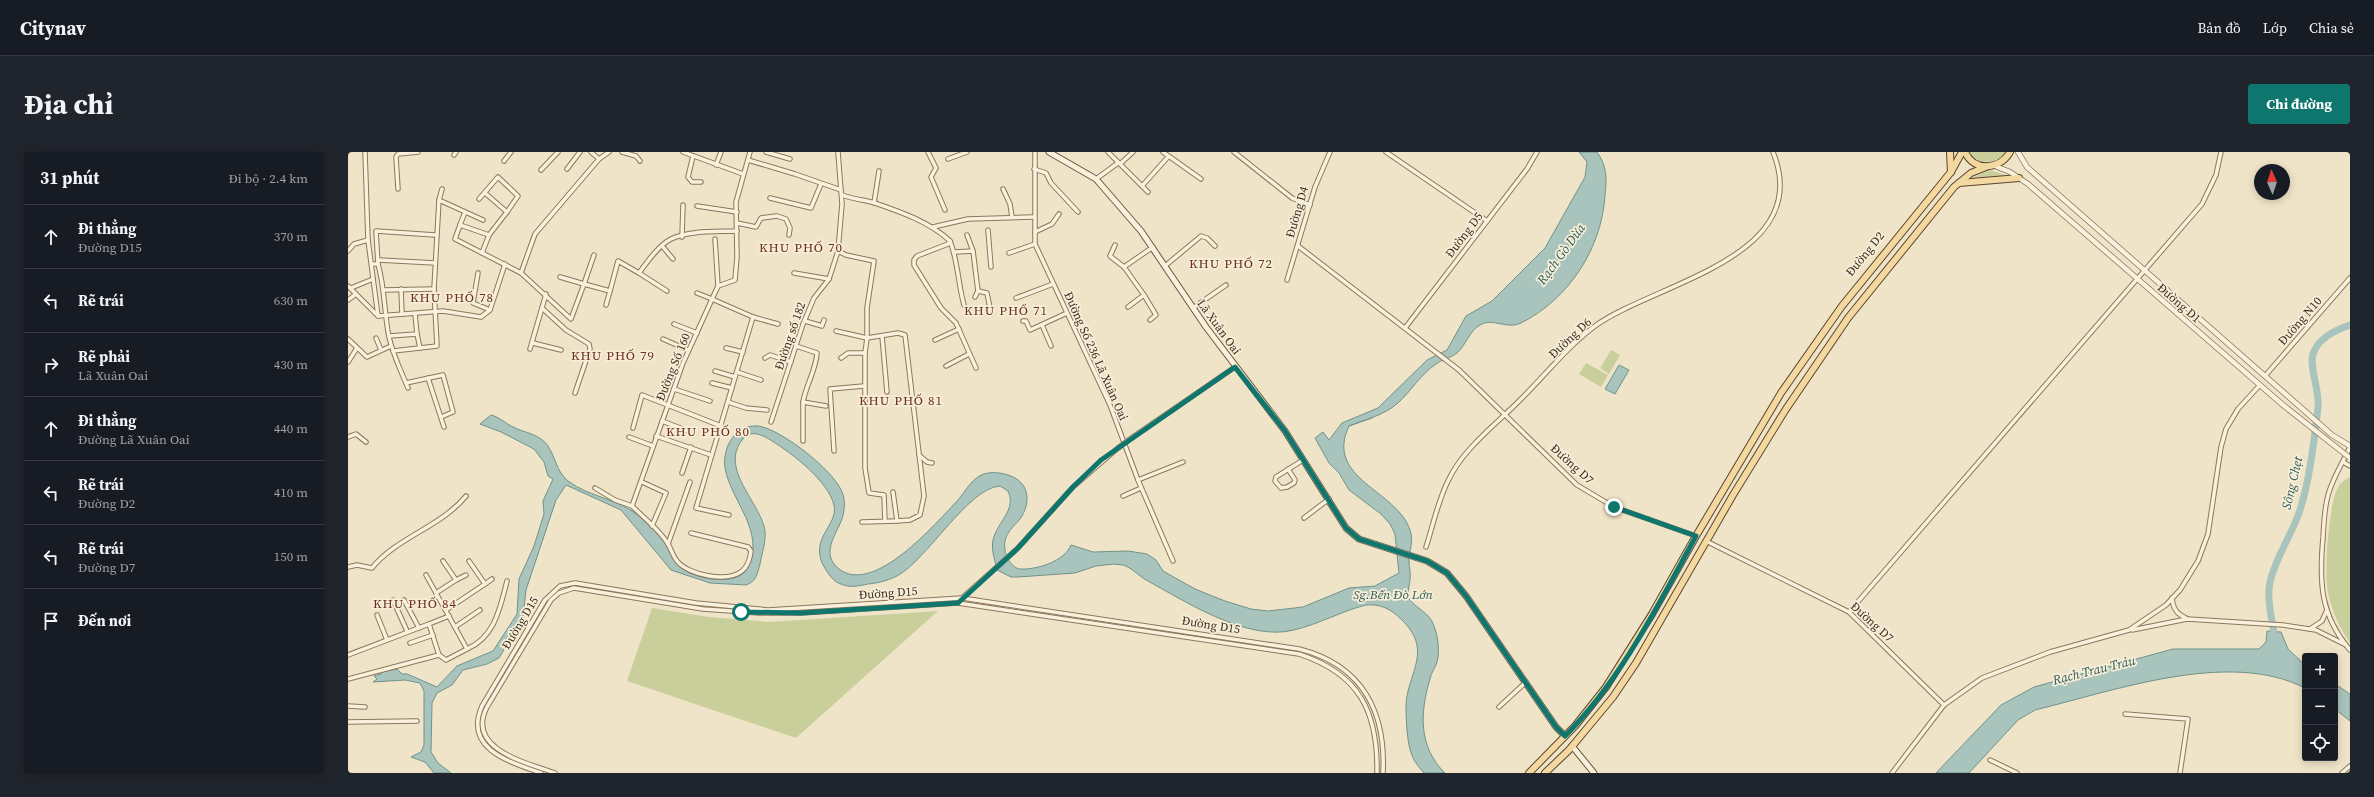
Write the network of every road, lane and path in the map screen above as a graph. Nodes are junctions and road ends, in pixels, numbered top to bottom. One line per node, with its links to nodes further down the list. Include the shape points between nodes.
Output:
1 (365, 152): 91 (street)
2 (418, 152): 55 (street, via 398,154 396,157)
3 (511, 152): 36 (street)
4 (558, 152): 44 (street)
5 (580, 152): 42 (street)
6 (592, 152): 32 (street)
7 (609, 152): 32 (street)
8 (622, 152): 37 (street, via 636,156)
9 (683, 152): 31 (street)
10 (721, 152): 39 (street)
11 (750, 152): 35 (street)
12 (766, 152): 33 (street)
13 (838, 152): 58 (street)
14 (928, 152): 69 (street, via 936,168 932,177)
15 (967, 152): 34 (street)
16 (1035, 152): 43 (street, Đường Số 236 Lã Xuân Oai)
17 (1049, 152): 49 (main road, Lã Xuân Oai)
18 (1108, 152): 38 (street)
19 (1133, 152): 38 (street)
20 (1234, 152): 67 (street, via 1292,198)
21 (1330, 152): 67 (street, Đường D4, via 1319,174)
22 (1386, 152): 78 (street)
23 (1537, 152): 78 (street, Đường D5)
24 (1773, 152): 222 (street, Đường D6, via 1780,178 1775,212 1767,227 1752,242 1723,262 1596,326)
25 (1950, 152): 46 (main road)
26 (1963, 152): 41 (main road, via 1972,162); 46 (main road, Đường D2)
27 (2010, 152): 40 (main road, via 2006,159)
28 (2019, 152): 115 (street, Đường D1, via 2021,159 2035,175)
29 (2221, 152): 115 (street, via 2216,175 2202,204)
30 (1166, 154): 50 (street); 54 (street)
31 (693, 156): 39 (street); 51 (street, via 688,177 692,182)
32 (599, 159): 117 (street, via 535,234)
33 (790, 159)
34 (948, 159)
35 (748, 160): 47 (street); 53 (street)
36 (504, 161)
37 (640, 161)
38 (1119, 163): 49 (street); 54 (street)
39 (716, 165): 47 (street)
40 (1995, 166): 41 (main road); 48 (street, Đường D1)
41 (1986, 167): 52 (main road, via 1971,173)
42 (567, 169)
43 (1034, 169): 73 (street, via 1046,173 1051,183); 76 (street, Đường Số 236 Lã Xuân Oai)
44 (541, 170)
45 (879, 171): 65 (street)
46 (1951, 172): 167 (main road, Đường D2, via 1842,306)
47 (743, 174): 72 (street)
48 (2019, 178): 52 (main road); 124 (street, Đường D1)
49 (1096, 179): 98 (main road, Lã Xuân Oai)
50 (1201, 179)
51 (701, 182)
52 (1959, 183): 171 (main road, via 1887,268)
53 (821, 184): 58 (street); 62 (street, via 811,208)
54 (1142, 186): 59 (street)
55 (398, 189)
56 (442, 189): 63 (street)
57 (1003, 189): 75 (street, via 1010,204)
58 (841, 190): 61 (street, Đường số 182)
59 (1148, 192)
60 (485, 193): 64 (street); 71 (street); 71 (street, via 498,177 518,196)
61 (842, 195): 65 (street); 100 (street, Đường số 182)
62 (770, 198)
63 (439, 200): 70 (street); 85 (street)
64 (479, 200)
65 (874, 203): 81 (street)
66 (683, 205): 89 (street)
67 (1310, 205): 96 (street, Đường D4)
68 (697, 206): 72 (street)
69 (945, 210)
70 (465, 212): 77 (street); 80 (street)
71 (507, 212): 86 (street)
72 (736, 212): 79 (street)
73 (1078, 212)
74 (1059, 214): 84 (street, via 1052,224)
75 (1012, 217): 76 (street); 81 (street, via 968,219)
76 (1034, 217): 84 (street, Đường Số 236 Lã Xuân Oai)
77 (483, 220)
78 (1487, 221): 165 (street, Đường D5)
79 (737, 223): 83 (street); 87 (street, via 756,227 761,218 777,216 786,219 790,228)
80 (460, 225): 86 (street); 103 (street, via 455,239)
81 (933, 227): 92 (street)
82 (988, 230): 112 (street)
83 (737, 231): 89 (street, via 705,232); 128 (street, via 735,280)
84 (1035, 232): 93 (street, Đường Số 236 Lã Xuân Oai)
85 (435, 235): 107 (street, via 376,231); 108 (street)
86 (489, 235): 103 (street)
87 (789, 235)
88 (967, 235): 101 (street)
89 (682, 237): 97 (street, via 671,239)
90 (715, 239): 128 (street)
91 (368, 240): 99 (street, via 354,244); 109 (street)
92 (950, 240): 102 (street); 166 (street, via 948,244 917,256 914,265 941,308)
93 (1035, 244): 104 (street); 126 (street, Đường Số 236 Lã Xuân Oai)
94 (1115, 245): 113 (street, via 1110,256)
95 (1215, 246): 111 (street, via 1207,238 1200,236)
96 (1298, 246): 123 (street, Đường D4); 165 (street)
97 (663, 247): 106 (street); 114 (street, via 654,253)
98 (1153, 247): 111 (main road, Lã Xuân Oai); 113 (street)
99 (348, 251)
100 (838, 251): 122 (street, Đường số 182); 175 (street, via 874,261 867,308)
101 (973, 251): 102 (street); 135 (street)
102 (955, 252): 145 (street)
103 (482, 253): 110 (street)
104 (1009, 253)
105 (594, 255): 125 (street)
106 (672, 260)
107 (379, 262): 108 (street); 109 (street); 132 (street)
108 (435, 263): 131 (street)
109 (372, 264): 121 (street)
110 (505, 264): 117 (street); 149 (street)
111 (1166, 266): 148 (main road, Lã Xuân Oai)
112 (991, 267)
113 (1124, 267): 139 (street)
114 (639, 272): 133 (street, via 618,261); 134 (street)
115 (2144, 272): 124 (street); 203 (street, Đường D1)
116 (478, 273): 149 (street, via 473,303)
117 (521, 273): 138 (street)
118 (794, 273): 122 (street)
119 (560, 277): 125 (street)
120 (2350, 278): 203 (street, Đường N10)
121 (373, 279): 129 (street); 156 (street)
122 (829, 279): 158 (street, Đường số 182, via 814,298)
123 (1287, 280)
124 (2137, 280): 210 (street, Đường D1); 292 (street)
125 (584, 284): 133 (street); 138 (street, via 571,319)
126 (1053, 284): 141 (street); 152 (street, Đường Số 236 Lã Xuân Oai)
127 (1226, 285): 148 (street)
128 (718, 286): 142 (street, Đường Số 160)
129 (349, 287): 137 (street)
130 (401, 289): 131 (street); 132 (street); 153 (street)
131 (434, 289): 150 (street)
132 (384, 290): 155 (street)
133 (610, 291): 144 (street)
134 (667, 291)
135 (978, 291): 140 (street); 151 (street, via 987,293)
136 (697, 293): 142 (street)
137 (356, 294): 143 (street); 156 (street)
138 (546, 294): 147 (street)
139 (1144, 295): 146 (street); 160 (street, via 1156,315)
140 (975, 297)
141 (1016, 298)
142 (712, 299): 157 (street); 169 (street, Đường Số 160)
143 (348, 300)
144 (606, 305)
145 (964, 305)
146 (1128, 307)
147 (542, 308): 179 (street); 215 (street, via 566,330 589,344 590,349)
148 (1193, 308): 199 (main road, Lã Xuân Oai)
149 (490, 310): 150 (street, via 482,317 443,311)
150 (435, 313): 154 (street); 184 (street, via 437,346)
151 (991, 313)
152 (1067, 313): 164 (street); 251 (street, Đường Số 236 Lã Xuân Oai, via 1110,405)
153 (402, 314): 154 (street); 155 (street)
154 (415, 314): 170 (street)
155 (387, 315): 156 (street); 172 (street)
156 (378, 316)
157 (753, 317): 163 (street); 191 (street)
158 (805, 320): 159 (street, via 822,326); 181 (street, Đường số 182)
159 (824, 320)
160 (1150, 320)
161 (1023, 321): 164 (street, via 1030,330)
162 (674, 324): 169 (street)
163 (778, 324)
164 (1042, 325): 182 (street)
165 (1405, 328): 222 (street, Đường D7, via 1459,370)
166 (959, 329): 178 (street); 193 (street)
167 (1827, 329): 171 (main road); 224 (main road, Đường D2, via 1781,393)
168 (836, 331): 175 (street)
169 (697, 333): 189 (street, Đường Số 160)
170 (417, 334): 172 (street); 184 (street)
171 (1837, 335): 227 (main road)
172 (389, 336): 180 (street)
173 (882, 336): 175 (street); 214 (street); 242 (street, via 905,335)
174 (376, 338): 187 (street)
175 (867, 338): 192 (street)
176 (348, 339): 183 (street)
177 (663, 339): 189 (street)
178 (935, 340)
179 (532, 343): 186 (street); 188 (street)
180 (392, 346): 187 (street); 190 (street)
181 (796, 346): 197 (street, Đường số 182); 218 (street, via 817,353 817,362 805,390)
182 (1051, 346)
183 (357, 348): 187 (street, via 368,357); 196 (street)
184 (420, 348): 190 (street)
185 (726, 348): 191 (street)
186 (530, 349)
187 (381, 350)
188 (561, 350)
189 (688, 350): 213 (street, Đường Số 160)
190 (392, 351): 207 (street)
191 (743, 352): 202 (street)
192 (865, 353): 195 (street, via 848,353); 209 (street)
193 (968, 354): 198 (street); 200 (street)
194 (766, 358): 197 (street, via 770,355)
195 (842, 358)
196 (348, 362)
197 (791, 362): 226 (street, Đường số 182)
198 (946, 366)
199 (1235, 367): 244 (main road, Lã Xuân Oai, via 1285,431); 284 (street, bridge, via 1118,448 1073,487 1018,548)
200 (976, 368)
201 (715, 371): 204 (street)
202 (737, 372): 204 (street); 206 (street)
203 (2265, 376): 239 (street, Đường D1, via 2332,435)
204 (735, 377): 212 (street)
205 (428, 378): 207 (street); 223 (street); 223 (street, via 443,375 453,412)
206 (761, 380)
207 (406, 383): 211 (street)
208 (712, 383): 212 (street)
209 (864, 386): 240 (street, via 830,389); 263 (street, via 865,468 868,491 870,494 884,495)
210 (2259, 386): 243 (street, Đường D1, bridge); 285 (street, via 2238,409 2226,429 2220,447 2211,520 2204,547 2191,575)
211 (408, 388)
212 (732, 388): 217 (street)
213 (674, 389): 216 (street); 219 (street, Đường Số 160)
214 (887, 392)
215 (575, 393)
216 (710, 401)
217 (728, 402): 221 (street, via 746,408); 229 (street)
218 (803, 402): 220 (street); 235 (street)
219 (668, 406): 225 (street, Đường Số 160); 229 (street); 230 (street, via 642,395)
220 (826, 406)
221 (767, 410)
222 (1505, 416): 268 (street, Đường D7, via 1589,493 1614,507); 271 (street, Đường D6, via 1467,453 1448,480)
223 (441, 417): 228 (street)
224 (1768, 417): 227 (main road); 268 (main road, Đường D2)
225 (662, 421): 231 (street); 232 (street, Đường Số 160)
226 (771, 422)
227 (1778, 422): 269 (main road)
228 (444, 426)
229 (721, 426): 241 (street)
230 (633, 428)
231 (688, 431)
232 (656, 436): 237 (street, Đường Số 160); 238 (street)
233 (348, 437): 236 (street, via 356,434)
234 (630, 437): 237 (street)
235 (803, 441)
236 (366, 442)
237 (653, 446): 252 (street, Đường Số 160)
238 (691, 447): 241 (street); 250 (street)
239 (2350, 447): 246 (street)
240 (834, 451)
241 (711, 455): 261 (street, via 696,508)
242 (919, 455): 247 (street); 264 (street, via 923,508 920,515 910,520)
243 (2350, 458)
244 (1303, 460): 249 (street); 259 (main road, Lã Xuân Oai)
245 (1183, 462): 251 (street)
246 (2343, 462): 248 (street); 291 (street, via 2331,486 2325,508 2320,582)
247 (932, 463)
248 (2350, 466)
249 (1288, 469): 249 (street, via 1295,480 1294,483 1281,488 1275,479)
250 (682, 472)
251 (1138, 480): 255 (street, Đường Số 236 Lã Xuân Oai)
252 (642, 482): 260 (street, Đường Số 160); 266 (street, via 666,493)
253 (690, 482): 270 (street)
254 (595, 488): 260 (street, via 615,500)
255 (1141, 488): 258 (street); 274 (street, Đường Số 236 Lã Xuân Oai)
256 (893, 492): 264 (street)
257 (466, 496): 275 (street, via 458,506 413,534 372,568 356,565)
258 (1123, 496)
259 (1328, 499): 262 (street); 315 (main road, Lã Xuân Oai, via 1351,534 1367,542 1427,561 1452,577)
260 (632, 506): 266 (street)
261 (729, 515)
262 (1304, 518)
263 (885, 521): 264 (street); 265 (street)
264 (897, 521)
265 (862, 522)
266 (652, 526): 270 (street)
267 (691, 533): 270 (street, via 748,547 752,552 746,566 732,576 715,577 697,573 677,562)
268 (1696, 536): 269 (main road); 323 (main road, Đường D2, via 1617,671 1603,692)
269 (1708, 542): 292 (street, Đường D7); 327 (main road, via 1613,698)
270 (668, 544)
271 (1426, 547)
272 (443, 561): 279 (street)
273 (469, 561): 281 (street)
274 (1174, 561)
275 (348, 567)
276 (426, 575): 282 (street)
277 (466, 575): 279 (street)
278 (492, 579): 281 (street)
279 (456, 580): 282 (street)
280 (507, 581): 310 (street, via 496,620 490,631 478,644)
281 (485, 584): 289 (street)
282 (436, 593): 289 (street)
283 (634, 595): 284 (street, Đường D15, via 768,610); 288 (street, Đường D15, via 715,610 779,614); 296 (street, Đường D15, via 580,583 565,585 548,596); 298 (street, Đường D15, via 569,588 555,596)
284 (962, 598): 288 (street); 299 (street, Đường D15)
285 (2172, 598): 295 (street, via 2178,615); 303 (street)
286 (393, 600): 304 (street)
287 (404, 600): 301 (street)
288 (958, 603): 305 (street, Đường D15)
289 (446, 610): 294 (street)
290 (480, 610): 300 (street)
291 (2327, 610): 302 (street, via 2322,622); 309 (street, via 2336,632)
292 (1849, 612): 316 (street, Đường D7)
293 (377, 615): 307 (street)
294 (449, 616): 297 (street); 300 (street)
295 (2187, 619): 302 (street); 303 (street)
296 (532, 622): 298 (street); 331 (street, Đường D15, via 482,706 478,726 482,740 492,752)
297 (429, 624): 301 (street); 306 (street)
298 (537, 625): 332 (street, Đường D15, via 487,707 483,716 483,727 486,737 497,750 519,761)
299 (1145, 626): 305 (street); 326 (street, Đường D15, via 1299,649 1326,658 1351,676 1367,696 1378,720)
300 (455, 627): 310 (street)
301 (419, 628): 304 (street)
302 (2310, 629): 309 (street)
303 (2129, 630): 316 (street, via 1997,670)
304 (407, 631): 307 (street)
305 (1144, 631): 325 (street, Đường D15, via 1280,651 1319,661 1342,676 1361,699 1373,722)
306 (433, 635): 308 (street); 313 (street)
307 (387, 640): 312 (street)
308 (410, 643)
309 (2346, 645): 311 (street)
310 (467, 649): 313 (street, via 446,660)
311 (2350, 650)
312 (348, 655)
313 (438, 655): 314 (street)
314 (348, 679)
315 (1526, 682): 319 (street); 323 (main road, Lã Xuân Oai, via 1556,727)
316 (1944, 705): 340 (street)
317 (348, 706): 318 (street)
318 (365, 707)
319 (1498, 707)
320 (2125, 714): 342 (street, via 2188,718)
321 (416, 721): 322 (street)
322 (348, 722)
323 (1565, 736): 324 (main road, Đường D2); 327 (main road)
324 (1558, 745): 335 (main road, Đường D2); 336 (main road, Đường D2)
325 (1377, 746): 326 (street); 333 (street, Đường D15)
326 (1384, 746): 334 (street, Đường D15)
327 (1572, 746): 328 (main road); 339 (main road)
328 (1566, 753): 337 (main road); 338 (main road)
329 (1990, 760): 341 (street)
330 (2350, 766): 343 (street)
331 (541, 773)
332 (555, 773)
333 (1377, 773)
334 (1383, 773)
335 (1524, 773)
336 (1529, 773)
337 (1545, 773)
338 (1548, 773)
339 (1594, 773)
340 (1892, 773)
341 (2017, 773)
342 (2180, 773)
343 (2342, 773)

